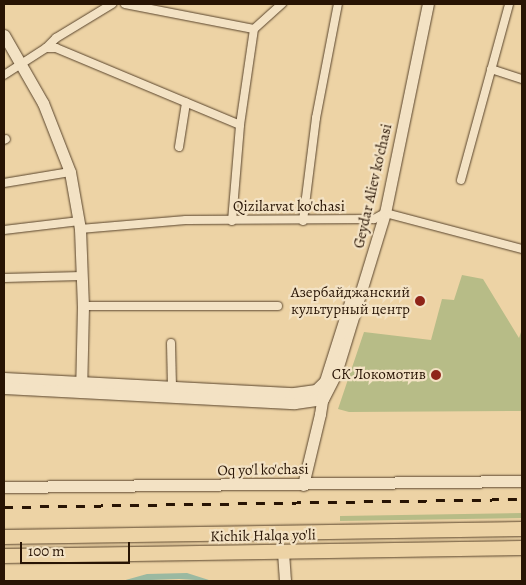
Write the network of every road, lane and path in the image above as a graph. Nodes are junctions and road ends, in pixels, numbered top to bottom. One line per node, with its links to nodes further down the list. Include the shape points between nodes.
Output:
1 (112, 4): 10 (street, via 56,38)
2 (125, 4): 8 (street)
3 (282, 4): 8 (street)
4 (338, 4): 23 (street, via 316,118)
5 (422, 4): 21 (main road, Geydar Aliev ko'chasi)
6 (428, 4): 21 (main road, Geydar Aliev ko'chasi)
7 (509, 4): 12 (street)
8 (254, 30): 16 (street)
9 (4, 37): 11 (main road)
10 (46, 48): 11 (street); 15 (street, via 56,48)
11 (21, 64): 13 (street); 18 (main road, via 49,116)
12 (491, 69): 14 (street); 19 (street)
13 (4, 74)
14 (522, 79)
15 (186, 103): 16 (street); 17 (street)
16 (240, 125): 22 (street)
17 (179, 147)
18 (70, 172): 20 (street); 24 (main road)
19 (461, 180)
20 (4, 183)
21 (381, 216): 23 (street, Qizilarvat ko'chasi); 26 (street, Qizilarvat ko'chasi); 33 (main road, Geydar Aliev ko'chasi); 38 (main road, Geydar Aliev ko'chasi, via 336,373)
22 (232, 221): 23 (street, Qizilarvat ko'chasi); 24 (street, Qizilarvat ko'chasi)
23 (302, 221)
24 (79, 225): 25 (street, Qizilarvat ko'chasi); 27 (main road)
25 (4, 230)
26 (522, 249)
27 (82, 276): 28 (street); 29 (main road)
28 (4, 278)
29 (83, 306): 30 (street); 34 (main road)
30 (278, 306)
31 (171, 343): 35 (street)
32 (4, 378): 34 (main road)
33 (324, 381): 37 (main road, via 316,390 302,392); 38 (main road, Geydar Aliev ko'chasi)
34 (81, 387): 35 (main road); 36 (main road); 37 (main road)
35 (172, 387): 37 (main road)
36 (4, 388)
37 (225, 394): 38 (main road, via 302,403)
38 (323, 399): 40 (main road, Geydar Aliev ko'chasi)
39 (522, 481): 40 (main road, Oq yo'l ko'chasi)
40 (303, 485): 41 (main road, Oq yo'l ko'chasi)
41 (4, 487)
42 (522, 529): 43 (highway, Kichik Halqa yo'li)
43 (282, 534): 44 (highway, Kichik Halqa yo'li); 46 (highway)
44 (4, 537)
45 (522, 548): 46 (highway, Kichik Halqa yo'li)
46 (283, 552): 47 (highway, Kichik Halqa yo'li); 48 (main road)
47 (4, 556)
48 (285, 581)

